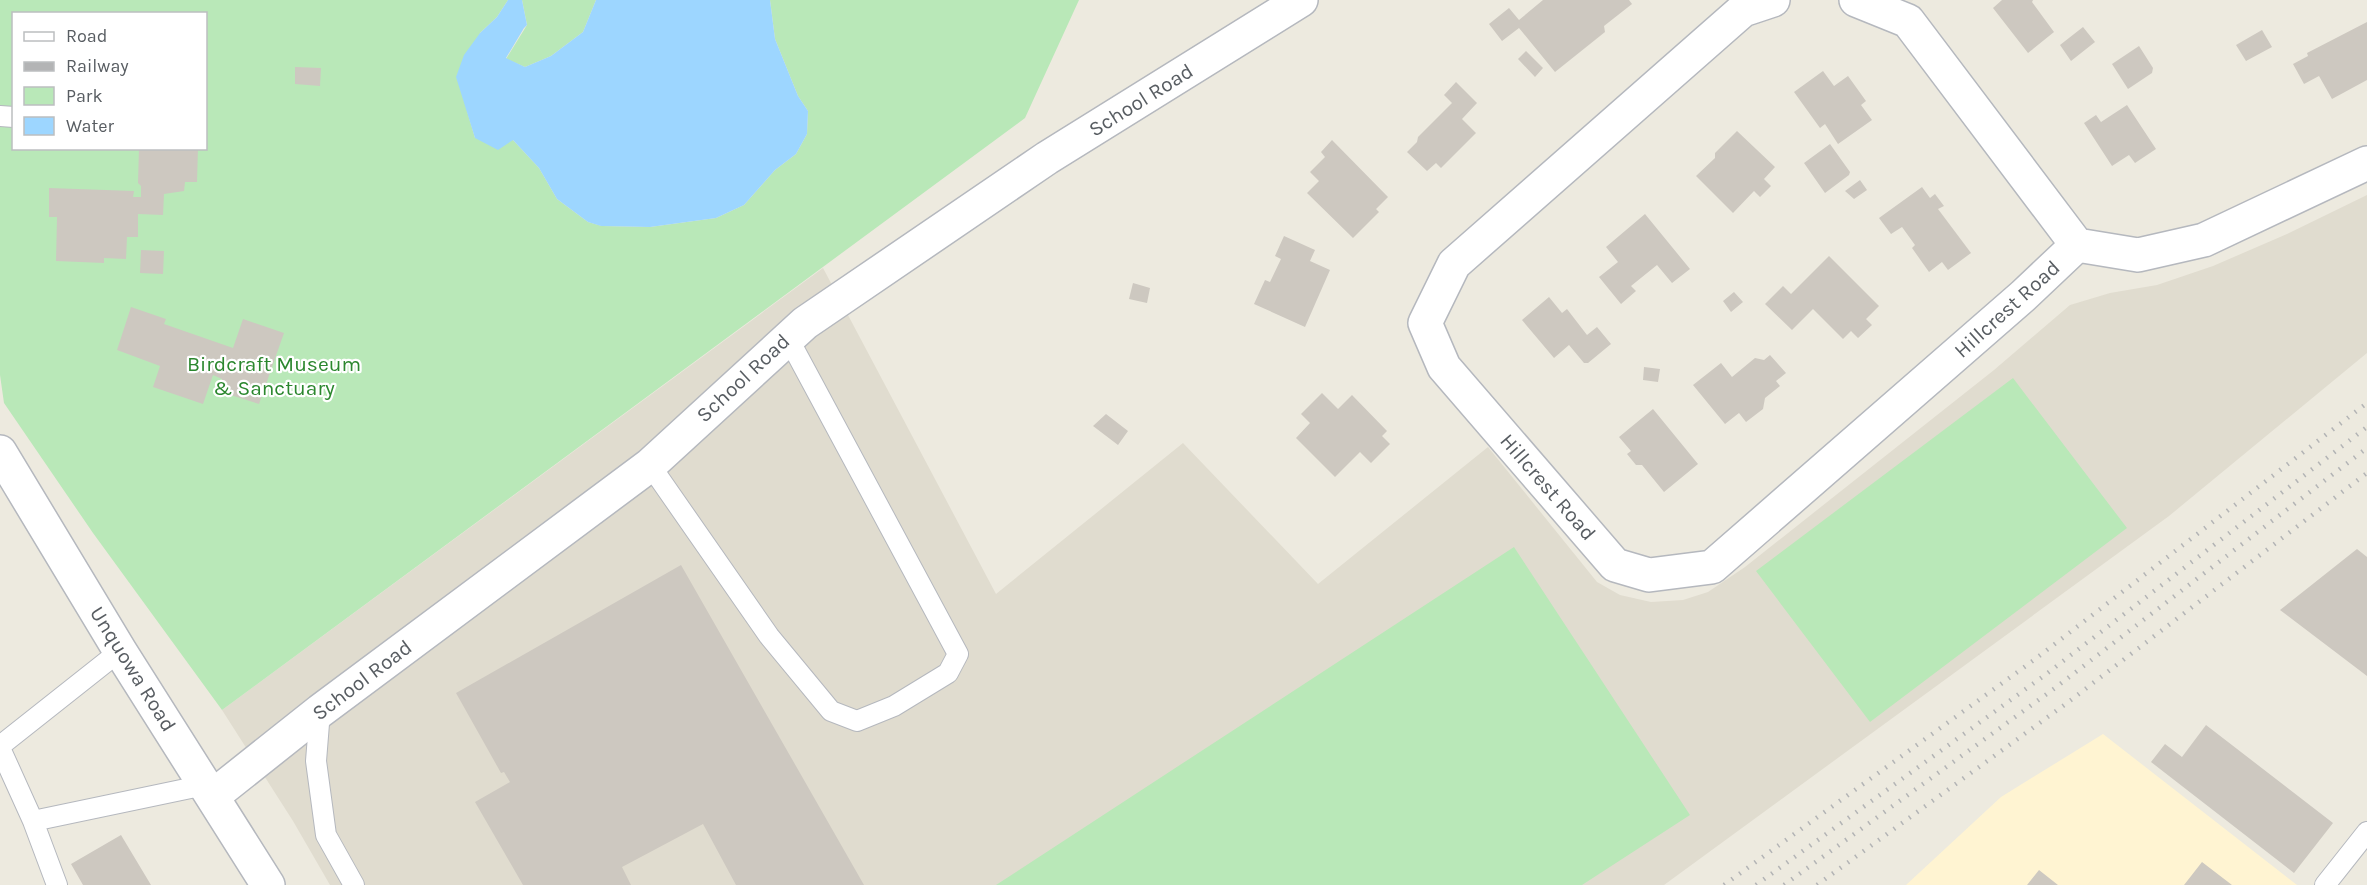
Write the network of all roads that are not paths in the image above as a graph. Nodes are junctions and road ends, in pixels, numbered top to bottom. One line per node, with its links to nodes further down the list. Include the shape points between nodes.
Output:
1 (1301, 0): 6 (street, School Road, via 1047,158)
2 (1773, 0): 5 (street, Hillcrest Road, via 1743,10 1454,264 1425,322 1444,367 1615,565 1649,575 1712,567)
3 (1856, 0): 5 (street, Hillcrest Road, via 1908,21)
4 (2367, 163): 5 (street, Hillcrest Road, via 2204,240 2138,255)
5 (2077, 245)
6 (787, 336): 8 (street, School Road); 8 (lane, via 958,654 948,673 894,706 857,721 831,711 770,636)
7 (0, 452): 9 (street, Unquowa Road)
8 (650, 465): 10 (street, School Road)
9 (120, 651): 11 (lane); 12 (street, Unquowa Road)
10 (320, 711): 12 (street, School Road); 17 (lane, via 316,761 326,835)
11 (0, 747): 13 (lane)
12 (209, 790): 13 (lane); 16 (street, Unquowa Road)
13 (33, 821): 15 (lane)
14 (2367, 832): 18 (lane)
15 (57, 885)
16 (268, 885)
17 (354, 885)
18 (2325, 885)

